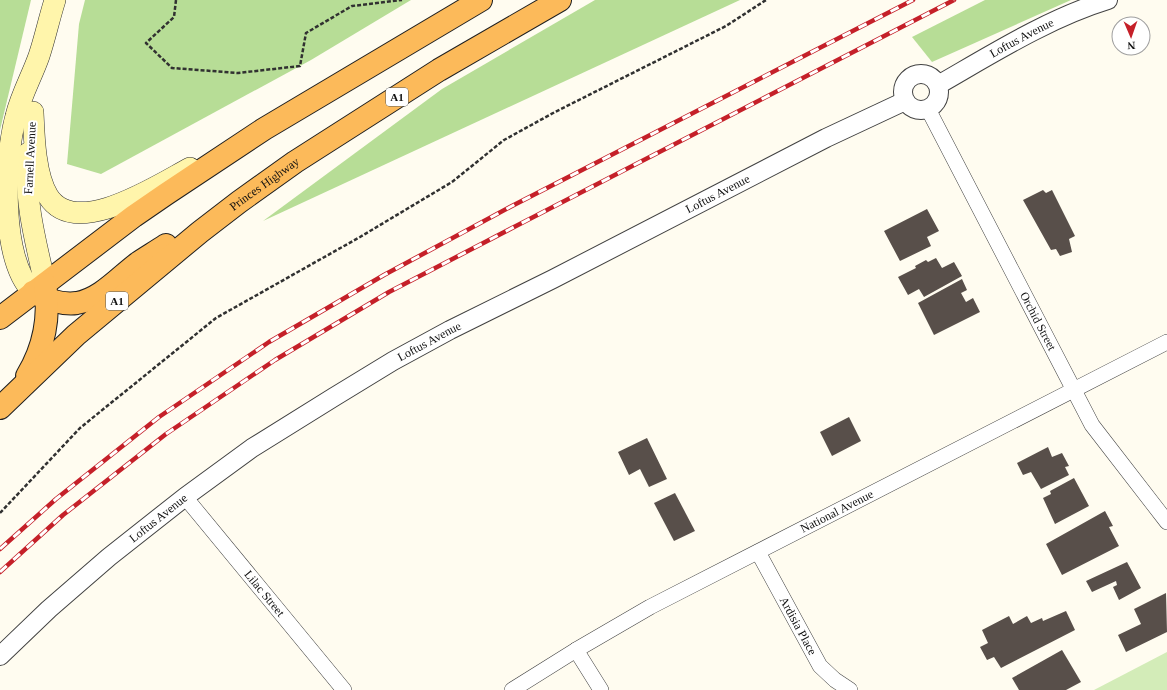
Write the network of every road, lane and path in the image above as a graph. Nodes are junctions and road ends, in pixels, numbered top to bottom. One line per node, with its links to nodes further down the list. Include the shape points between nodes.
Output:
1 (55, 0): 8 (main road, Farnell Avenue)
2 (176, 0): 3 (path, via 174,16 146,43 172,68 238,73 300,66 306,33 352,6)
3 (402, 0)
4 (481, 0): 14 (highway)
5 (560, 0): 16 (highway, Princes Highway / A1, via 432,74 295,162)
6 (766, 0): 23 (path, via 726,26 504,140 452,182 216,318 80,428)
7 (1108, 0): 9 (street, Loftus Avenue, via 1017,40)
8 (39, 55): 12 (main road, Farnell Avenue); 13 (main road, Farnell Avenue, via 20,101)
9 (938, 85): 10 (street, via 935,79 924,73 912,75 902,90); 11 (street, via 937,101)
10 (905, 101): 11 (street, via 913,108); 22 (street, Loftus Avenue, via 826,138 450,330 252,448)
11 (928, 109): 20 (street, Orchid Street)
12 (33, 112): 14 (main road, via 36,154 45,190 59,207 80,213 99,211 122,202); 17 (main road, Farnell Avenue, via 28,161 28,196)
13 (12, 130): 15 (main road); 17 (main road, Farnell Avenue, via 7,187 9,238 14,262 26,286)
14 (264, 130): 17 (highway, via 154,203)
15 (0, 172)
16 (239, 202): 17 (highway, via 137,264 91,298 70,303); 21 (highway, Princes Highway / A1, via 76,335)
17 (42, 291): 18 (highway); 21 (highway, via 47,320 39,351 33,366)
18 (0, 318)
19 (1167, 342): 20 (street, National Avenue)
20 (1073, 390): 24 (street, Orchid Street, via 1092,425); 25 (street, National Avenue)
21 (6, 402)
22 (186, 497): 27 (street, Loftus Avenue, via 109,557); 28 (street, Lilac Street)
23 (0, 512)
24 (1167, 522)
25 (758, 552): 26 (street, National Avenue, via 650,607); 31 (street, Ardisia Place, via 820,666)
26 (576, 650): 29 (street, National Avenue); 30 (street)
27 (0, 656)
28 (344, 690)
29 (512, 690)
30 (602, 690)
31 (850, 690)

